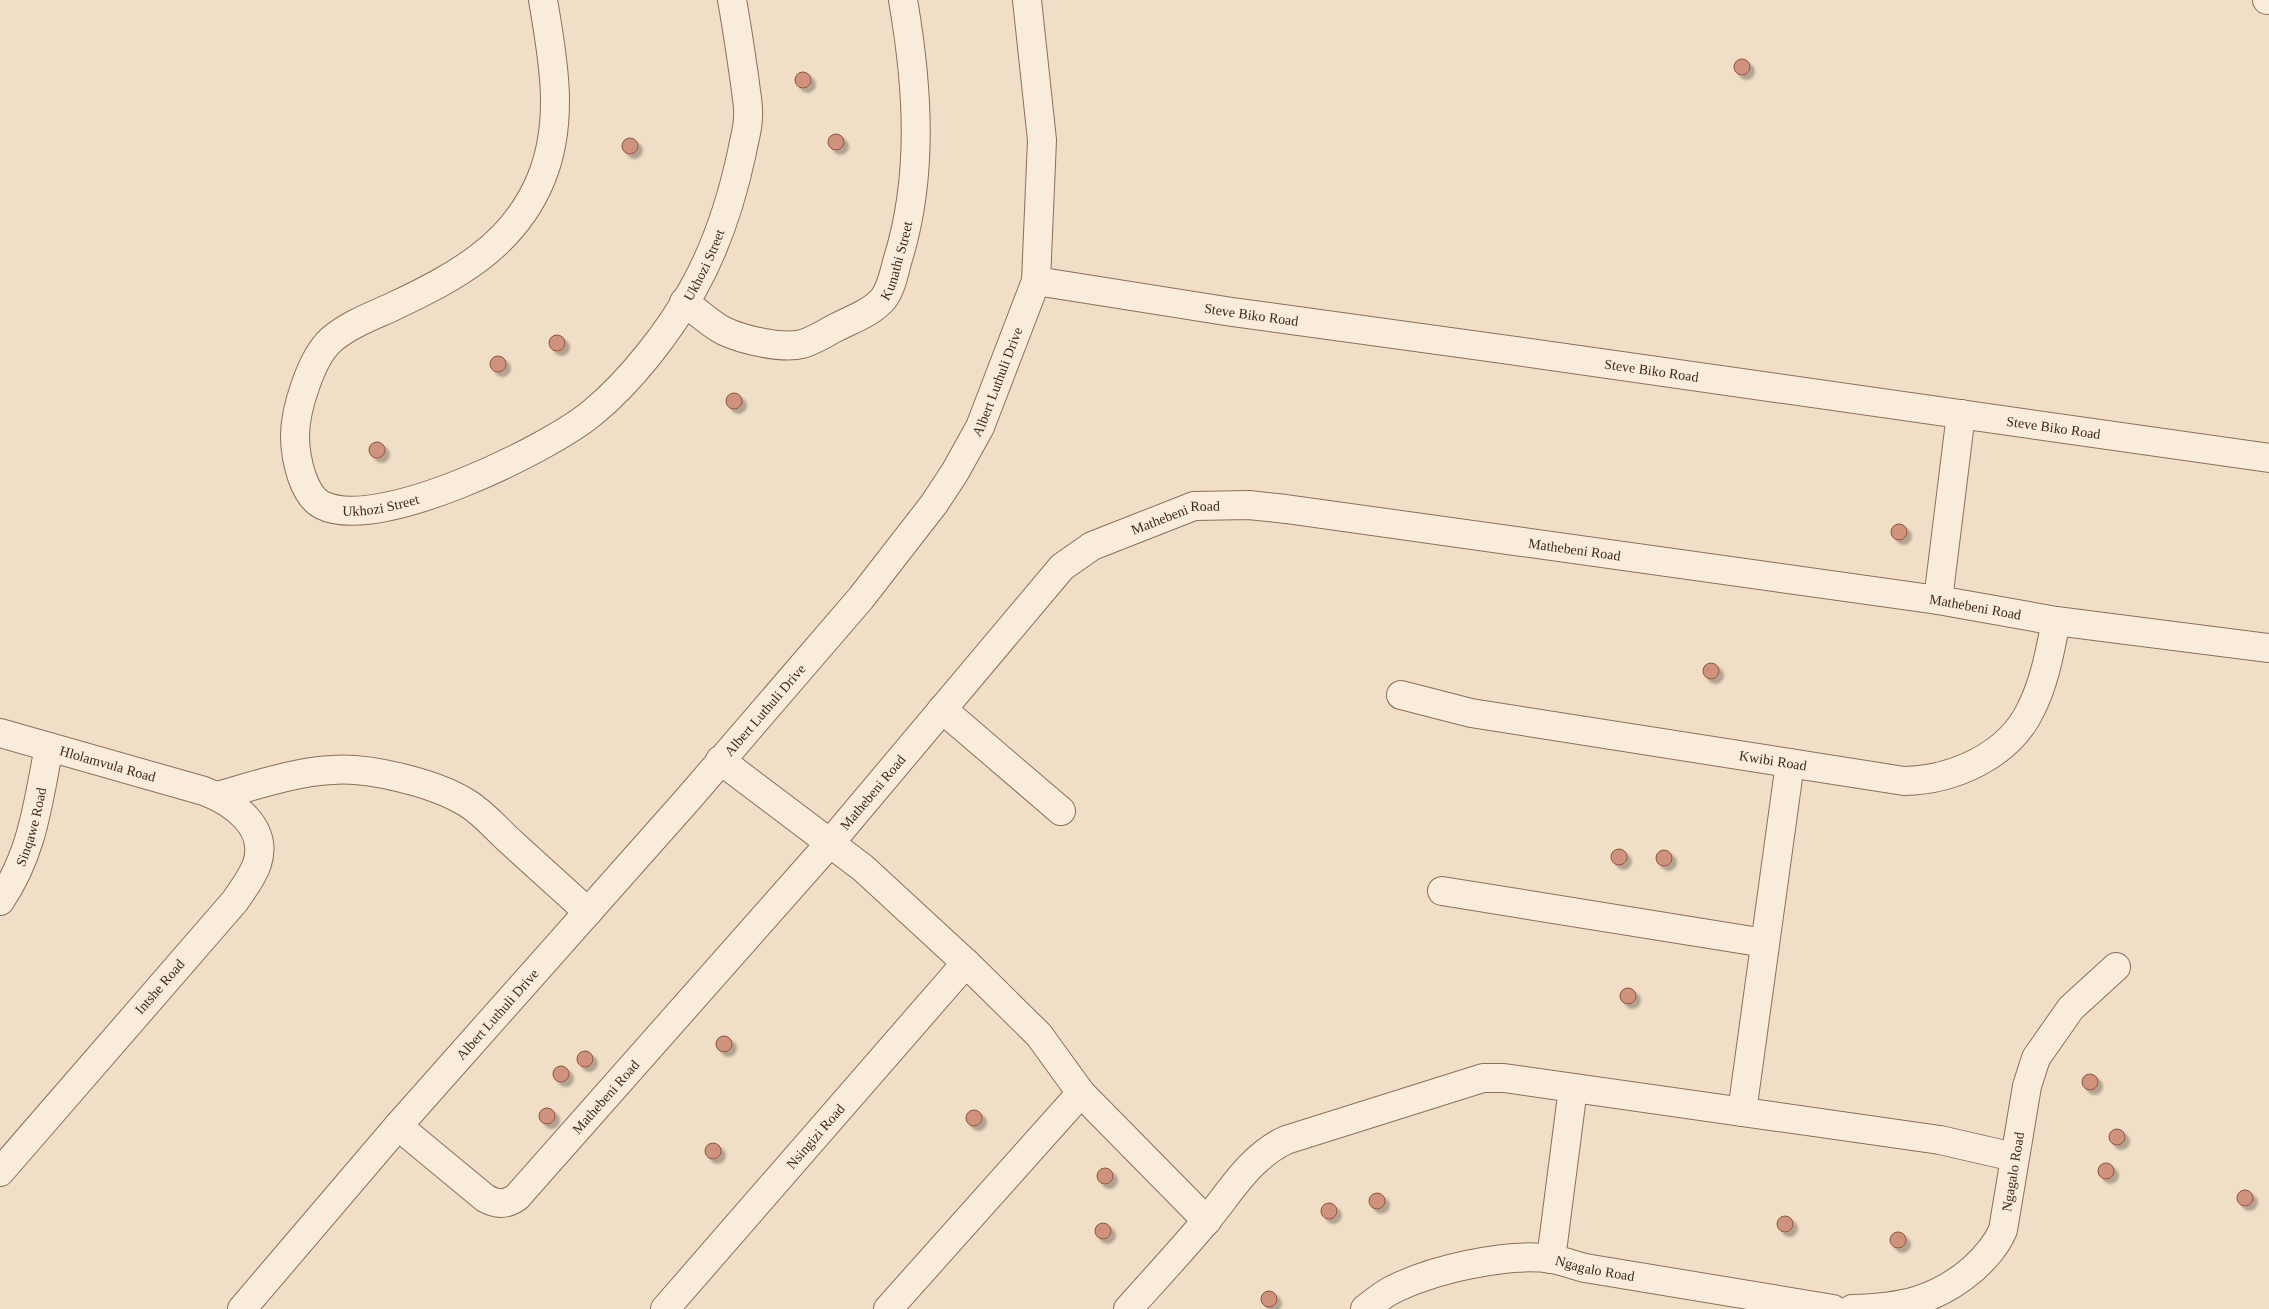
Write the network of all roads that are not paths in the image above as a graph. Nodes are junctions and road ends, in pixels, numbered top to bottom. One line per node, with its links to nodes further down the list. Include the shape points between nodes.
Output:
1 (543, 0): 6 (street, Ukhozi Street, via 553,60 555,103 552,145 542,178 507,234 488,251 442,283 353,325 331,339 320,352 305,388 295,434 299,465 307,489 313,498 335,509 366,509 424,496 525,456 555,440 603,404 646,357)
2 (732, 0): 6 (street, Ukhozi Street, via 744,72 748,124 723,224)
3 (903, 0): 6 (street, Kunathi Street, via 913,54 917,131 903,245 884,298 870,310 826,333 804,343 785,345 723,330)
4 (1026, 0): 5 (street, Albert Luthuli Drive, via 1042,140)
5 (1036, 281): 7 (street, Steve Biko Road, via 1232,312); 16 (street, Albert Luthuli Drive, via 980,427 956,472 861,598)
6 (684, 302)
7 (1962, 414): 8 (street, Steve Biko Road); 9 (street)
8 (2269, 458)
9 (1938, 600): 10 (street, Mathebeni Road); 13 (street, Mathebeni Road, via 1286,509 1249,505 1194,506 1092,546 1062,567)
10 (2056, 621): 11 (street, Mathebeni Road); 17 (street, Kwibi Road, via 2048,661 2027,716 2007,741 1958,773 1904,781)
11 (2269, 648)
12 (1401, 695): 17 (street, Kwibi Road, via 1471,713)
13 (942, 709): 19 (street); 20 (street, Mathebeni Road)
14 (0, 733): 15 (street, Hlolamvula Road)
15 (49, 747): 18 (street, Hlolamvula Road); 22 (street, Sinqawe Road, via 28,850)
16 (720, 760): 20 (street); 23 (street, Albert Luthuli Drive)
17 (1790, 763): 24 (street)
18 (217, 796): 23 (street, via 301,773 332,770 383,774 417,782 466,802); 32 (street, Intshe Road, via 243,813 254,830 259,852 250,879 235,901)
19 (1062, 811)
20 (830, 843): 25 (street, via 863,868); 30 (street, Mathebeni Road, via 511,1202 497,1204 485,1198)
21 (1442, 891): 24 (street)
22 (0, 901)
23 (588, 912): 30 (street, Albert Luthuli Drive)
24 (1765, 943): 29 (street)
25 (966, 963): 28 (street, via 1039,1035); 36 (street, Nsingizi Road)
26 (2116, 967): 31 (street, Ngagalo Road, via 2071,1008 2036,1058 2027,1086)
27 (1573, 1088): 29 (street); 33 (street, via 1482,1078 1286,1140 1253,1161); 34 (street)
28 (1081, 1093): 33 (street); 37 (street)
29 (1742, 1112): 31 (street, via 1940,1140)
30 (398, 1126): 35 (street, Albert Luthuli Drive)
31 (2014, 1157): 41 (street, Ngagalo Road, via 2003,1230 1985,1258 1948,1288 1932,1296 1910,1303)
32 (0, 1172)
33 (1206, 1221): 38 (street)
34 (1551, 1259): 39 (street, Ngagalo Road, via 1514,1258 1481,1262 1401,1286); 40 (street, Ngagalo Road)
35 (251, 1306)
36 (664, 1309)
37 (888, 1309)
38 (1128, 1309)
39 (1365, 1309)
40 (1833, 1309)
41 (1852, 1309)

